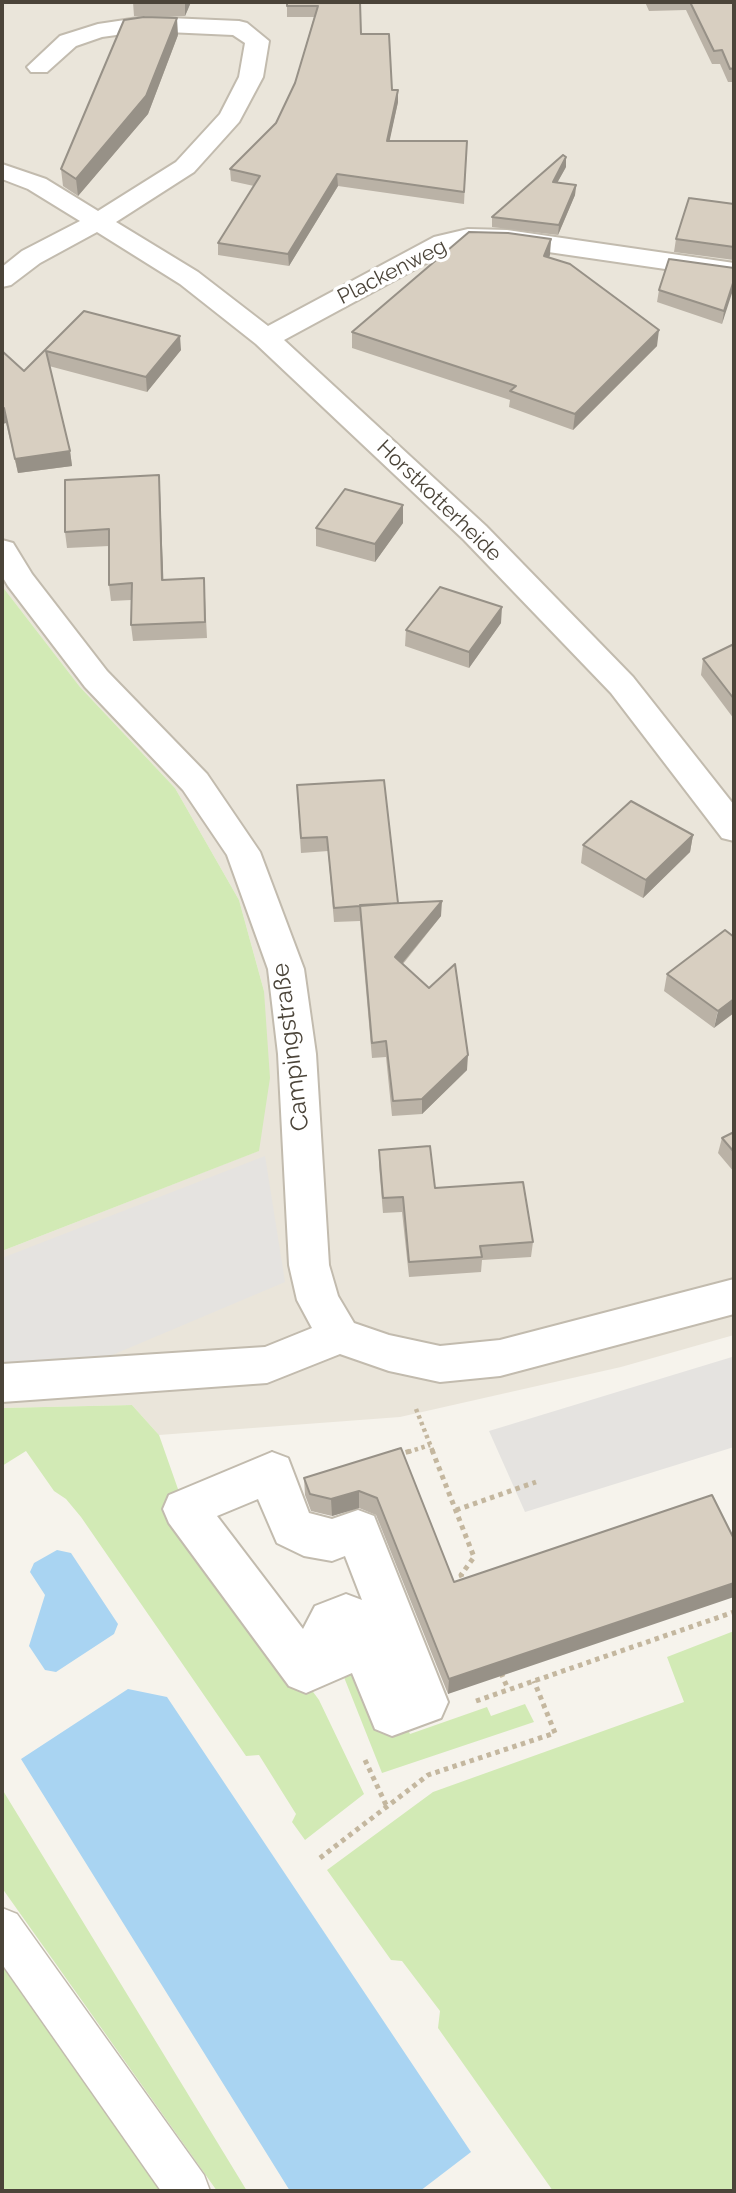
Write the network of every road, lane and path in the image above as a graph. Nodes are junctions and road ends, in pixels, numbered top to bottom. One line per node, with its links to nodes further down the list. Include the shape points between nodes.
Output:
1 (39, 67): 3 (street, via 68,41 145,24 239,28 257,41 251,76 230,117 185,167)
2 (2, 171): 3 (street, Horstkotterheide, via 37,184)
3 (98, 222): 5 (street, via 31,257); 6 (street, Horstkotterheide, via 188,278)
4 (734, 271): 6 (street, Plackenweg, via 507,238 468,237 443,243)
5 (2, 279)
6 (266, 338): 8 (street, Horstkotterheide, via 475,533 622,685)
7 (2, 550): 10 (street, Campingstraße, via 96,679 195,782 243,852 286,969 297,1054 309,1265 318,1300)
8 (734, 830)
9 (734, 1297): 11 (street, via 500,1358 440,1364)
10 (339, 1336): 11 (street); 12 (street, via 267,1365)
11 (413, 1358): 13 (path, via 406,1385)
12 (2, 1383)
13 (430, 1445): 14 (path); 17 (path)
14 (388, 1458)
15 (536, 1482): 17 (path)
16 (186, 1509): 16 (street, via 306,1670 336,1657 326,1629 331,1621 346,1616 354,1619 392,1713 424,1702 358,1531 332,1540 293,1528 272,1472)
17 (456, 1510): 18 (path, via 474,1557 461,1575)
18 (468, 1593)
19 (734, 1612): 21 (path)
20 (498, 1665): 21 (path, via 508,1689)
21 (534, 1681): 22 (path, via 555,1733 428,1776)
22 (320, 1858)
23 (2, 1929): 24 (lane)
24 (188, 2191)

